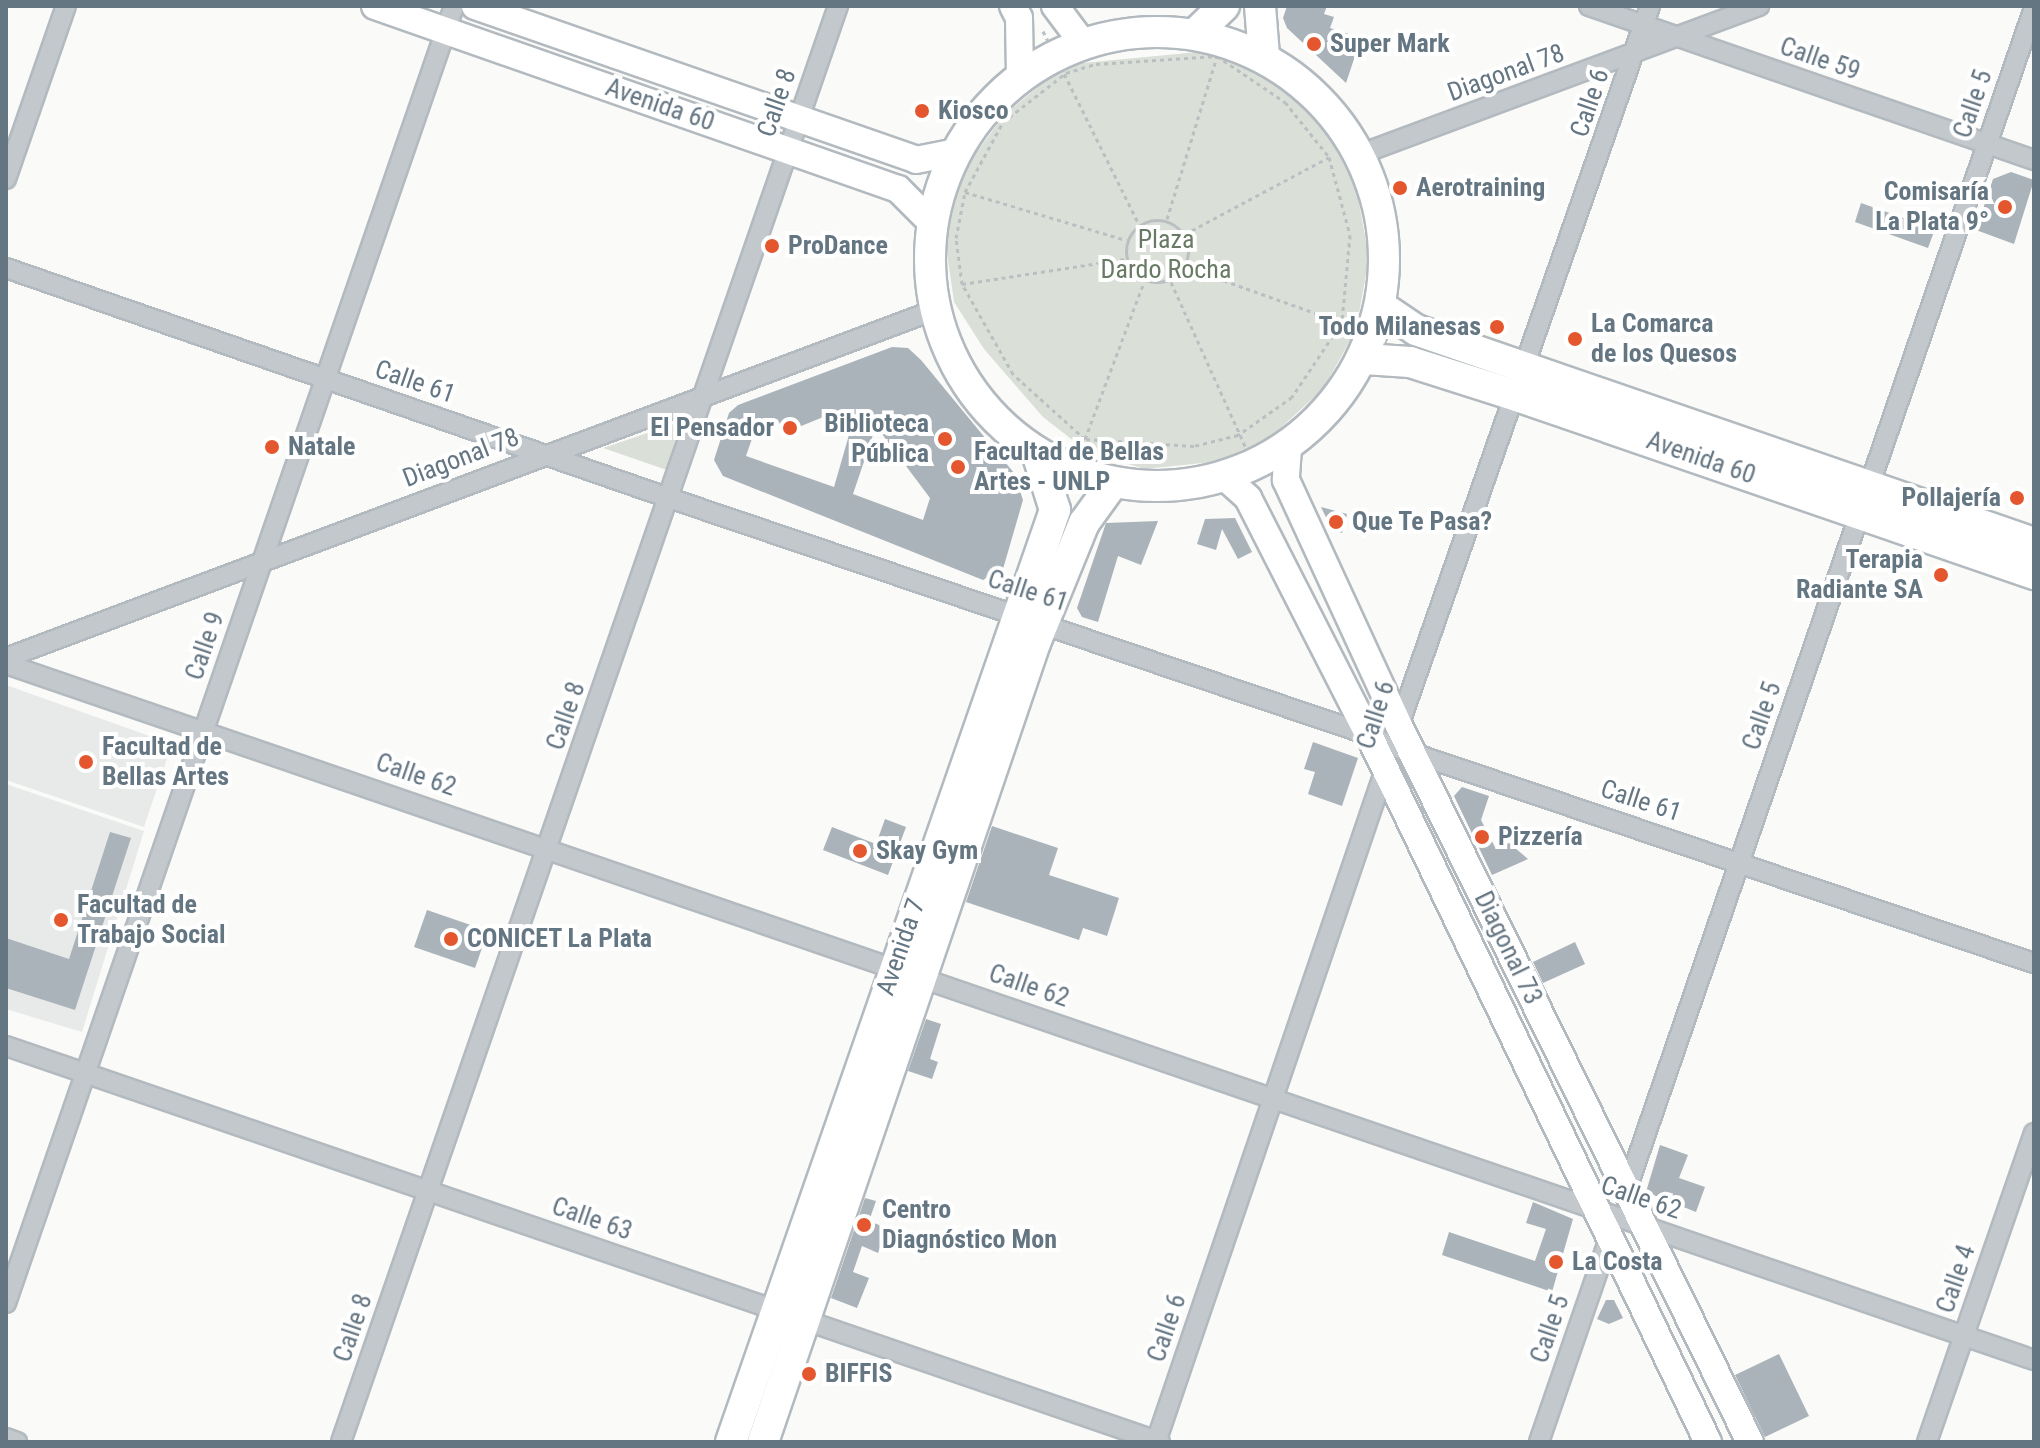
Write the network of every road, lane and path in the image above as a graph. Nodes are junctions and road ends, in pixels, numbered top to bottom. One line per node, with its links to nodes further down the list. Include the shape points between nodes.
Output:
1 (66, 6): 29 (street)
2 (375, 6): 12 (main road, Avenida 60)
3 (475, 6): 22 (main road, Avenida 60)
4 (838, 6): 22 (street, Calle 8)
5 (1224, 6): 14 (main road)
6 (1260, 6): 19 (main road)
7 (1589, 6): 13 (street, Calle 59)
8 (1650, 6): 13 (street, Calle 6)
9 (1759, 6): 15 (street, Diagonal 78)
10 (2034, 8): 23 (street, Calle 5)
11 (1034, 11): 16 (main road); 20 (path); 21 (main road)
12 (449, 18): 24 (main road, Avenida 60); 48 (street, Calle 9)
13 (1644, 25): 15 (street, Calle 59); 17 (street, Calle 6)
14 (1196, 33): 16 (main road); 19 (main road)
15 (1678, 37): 17 (street, Diagonal 78); 23 (street, Calle 59)
16 (1082, 42): 20 (main road)
17 (1634, 54): 26 (street, Diagonal 78); 47 (street, Calle 6)
18 (1217, 56): 20 (path); 27 (path, via 1285,102); 31 (path)
19 (1264, 56): 26 (main road, via 1313,91)
20 (1060, 64): 21 (main road); 30 (path, via 1003,122); 33 (path)
21 (1020, 75): 25 (main road)
22 (799, 119): 24 (street, Calle 8); 25 (main road, Avenida 60, via 916,160)
23 (1987, 144): 28 (street, Calle 59); 60 (street, Calle 5)
24 (788, 150): 32 (main road, Avenida 60, via 898,189); 49 (street, Calle 8)
25 (956, 152): 32 (main road)
26 (1361, 154): 45 (main road, via 1385,235)
27 (1329, 157): 34 (path); 43 (path, via 1350,235)
28 (2034, 160)
29 (6, 179)
30 (965, 192): 35 (path); 41 (path, via 956,238)
31 (1167, 219): 33 (path); 34 (path)
32 (932, 223): 42 (main road)
33 (1139, 224): 35 (path)
34 (1185, 234): 37 (path)
35 (1126, 240): 36 (path)
36 (1125, 259): 39 (path); 41 (path)
37 (1186, 267): 40 (path); 43 (path)
38 (6, 268): 48 (street, Calle 61)
39 (1144, 282): 40 (path); 52 (path)
40 (1171, 282): 51 (path)
41 (962, 284): 52 (path, via 1013,374)
42 (935, 310): 49 (street, Diagonal 78); 54 (main road, via 953,360 974,395)
43 (1342, 322): 45 (path); 51 (path, via 1292,397)
44 (1416, 330): 45 (main road, Avenida 60); 46 (main road, via 1407,343); 47 (main road, Avenida 60)
45 (1373, 334): 46 (main road, Avenida 60); 53 (main road)
46 (1410, 362): 50 (main road, Avenida 60)
47 (1526, 366): 50 (street, Calle 6); 60 (main road, Avenida 60)
48 (326, 377): 55 (street, Calle 61); 62 (street, Calle 9)
49 (704, 395): 55 (street, Diagonal 78); 59 (street, Calle 8)
50 (1517, 396): 60 (main road, Avenida 60); 67 (street, Calle 6)
51 (1238, 435): 52 (path, via 1194,446)
52 (1085, 439)
53 (1288, 448): 56 (main road, Diagonal 73); 58 (main road)
54 (1037, 453): 57 (main road); 64 (main road, Avenida 7, via 1055,510)
55 (544, 454): 59 (street, Calle 61); 62 (street, Diagonal 78)
56 (1286, 480): 58 (main road); 67 (main road, Diagonal 73)
57 (1113, 483): 58 (main road); 64 (main road, Avenida 7)
58 (1237, 488): 67 (main road, Diagonal 73)
59 (669, 498): 64 (street, Calle 61); 68 (street, Calle 8)
60 (1865, 498): 61 (main road, Avenida 60); 63 (main road, Avenida 60); 69 (street, Calle 5)
61 (2034, 543)
62 (262, 561): 65 (street, Diagonal 78); 66 (street, Calle 9)
63 (2034, 574)
64 (1030, 619): 67 (street, Calle 61); 71 (main road, Avenida 7)
65 (6, 661): 66 (street, Calle 62)
66 (204, 730): 68 (street, Calle 62); 73 (street, Calle 9)
67 (1392, 746): 69 (street, Calle 61); 74 (street, Calle 6); 76 (main road, Diagonal 73); 78 (main road, Diagonal 73)
68 (548, 848): 71 (street, Calle 62); 77 (street, Calle 8)
69 (1740, 861): 70 (street, Calle 61); 76 (street, Calle 5)
70 (2034, 963)
71 (908, 972): 74 (street, Calle 62); 81 (main road, Avenida 7); 82 (main road, Avenida 7)
72 (6, 1046): 73 (street, Calle 63)
73 (85, 1073): 77 (street, Calle 63); 80 (street, Calle 9)
74 (1274, 1097): 78 (street, Calle 62); 90 (street, Calle 6)
75 (2034, 1133): 83 (street, Calle 4)
76 (1626, 1188): 78 (street, Calle 5); 79 (main road, Diagonal 73)
77 (428, 1189): 81 (street, Calle 63); 87 (street, Calle 8)
78 (1607, 1221): 79 (street, Calle 62); 91 (street, Calle 5); 92 (main road, Diagonal 73)
79 (1644, 1226): 83 (street, Calle 62); 93 (main road, Diagonal 73)
80 (6, 1303)
81 (776, 1312): 82 (street, Calle 63); 88 (main road, Avenida 7)
82 (805, 1321): 89 (main road, Avenida 7); 90 (street, Calle 63)
83 (1964, 1336): 84 (street, Calle 62); 94 (street, Calle 4)
84 (2034, 1360)
85 (6, 1438): 86 (street)
86 (17, 1442)
87 (341, 1442)
88 (731, 1442)
89 (763, 1442)
90 (1157, 1442)
91 (1539, 1442)
92 (1708, 1442)
93 (1750, 1442)
94 (1927, 1442)

